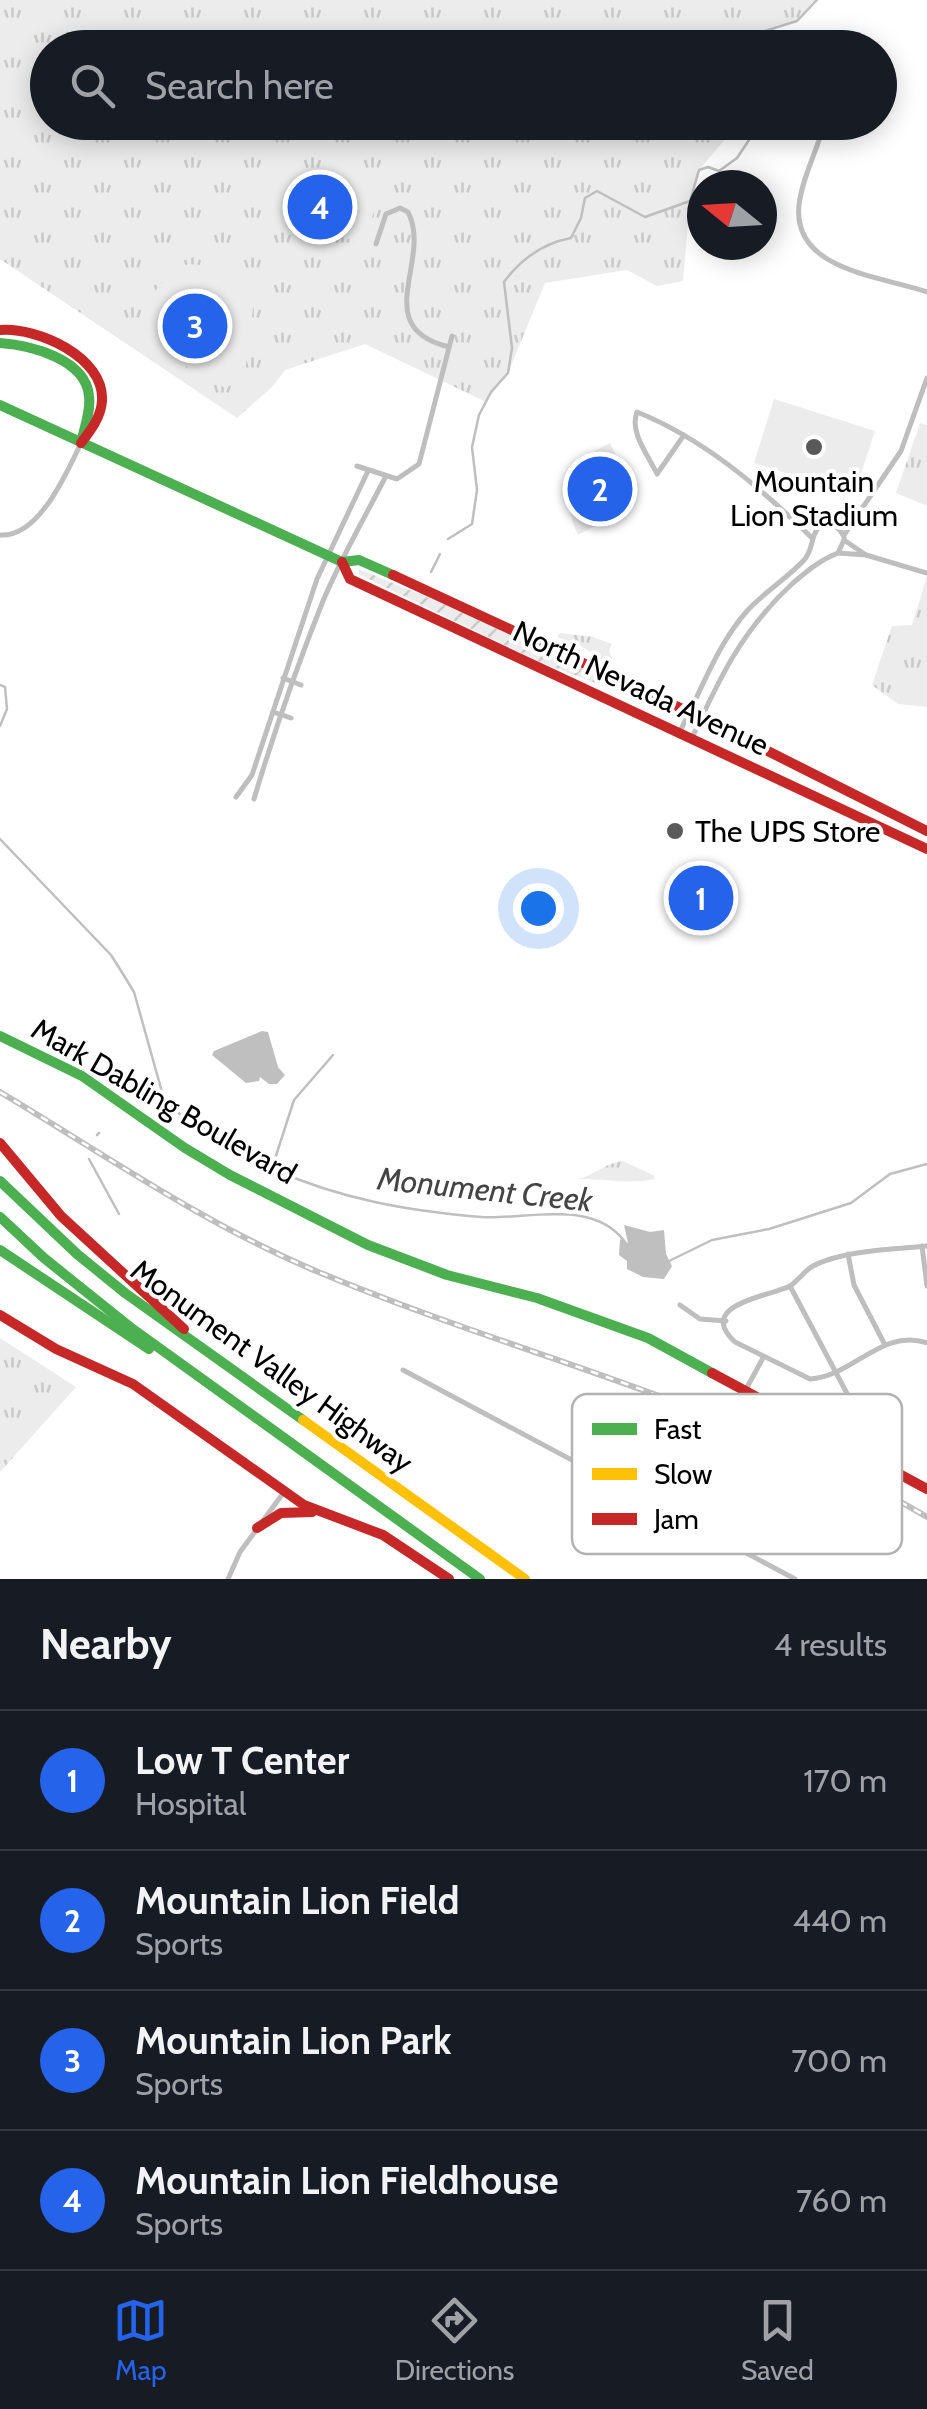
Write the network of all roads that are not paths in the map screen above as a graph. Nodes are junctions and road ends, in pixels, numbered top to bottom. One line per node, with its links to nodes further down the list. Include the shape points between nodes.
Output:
1 (819, 140): 3 (street, via 799,206 808,242 843,268)
2 (376, 244): 7 (street, via 386,214 408,212 409,322 420,337)
3 (927, 292)
4 (0, 330): 11 (main road, via 33,333 92,368 102,389 102,413)
5 (452, 336): 7 (street)
6 (0, 342): 11 (main road, via 51,355 80,375 90,406)
7 (449, 346): 14 (street, via 419,464 397,478)
8 (927, 378): 15 (street, via 901,451)
9 (0, 405): 11 (main road, North Nevada Avenue)
10 (684, 435): 10 (street, via 658,474 634,430 637,412); 16 (street)
11 (81, 443): 19 (street, via 46,508); 24 (main road, North Nevada Avenue)
12 (357, 466): 13 (street)
13 (368, 472): 14 (street); 24 (street)
14 (386, 476): 26 (street)
15 (860, 511): 17 (street); 20 (street)
16 (792, 517): 18 (street); 21 (street)
17 (832, 524): 18 (street); 20 (street)
18 (821, 525): 21 (street)
19 (0, 534)
20 (844, 538): 22 (street); 23 (street)
21 (812, 541): 25 (street); 32 (street, via 804,559 732,631)
22 (838, 553): 23 (street); 25 (street)
23 (866, 555): 27 (street)
24 (328, 556): 26 (main road, North Nevada Avenue); 28 (street)
25 (828, 556): 34 (street, via 758,618)
26 (342, 562): 29 (street); 32 (main road, North Nevada Avenue, via 358,560); 35 (main road, North Nevada Avenue, via 350,579)
27 (927, 573)
28 (283, 678): 29 (street); 31 (street)
29 (291, 682): 30 (street); 31 (street)
30 (301, 685)
31 (276, 713): 33 (street); 37 (street); 38 (street)
32 (690, 713): 34 (main road, North Nevada Avenue); 35 (street)
33 (291, 718)
34 (702, 718): 36 (street); 39 (main road, North Nevada Avenue)
35 (679, 734): 36 (main road, North Nevada Avenue)
36 (692, 740): 40 (main road, North Nevada Avenue)
37 (236, 797)
38 (254, 799)
39 (927, 831)
40 (927, 850)
41 (0, 1036): 60 (main road, Mark Dabling Boulevard, via 82,1076 250,1186 368,1245 634,1332)
42 (0, 1144): 58 (main road, via 83,1238)
43 (0, 1181): 58 (main road, Monument Valley Highway, via 77,1254)
44 (0, 1216): 64 (main road, Monument Valley Highway, via 84,1290)
45 (925, 1246): 47 (street); 49 (street)
46 (0, 1250): 64 (main road)
47 (848, 1254): 48 (street, via 813,1266); 54 (street, via 854,1286)
48 (790, 1286): 52 (street, via 738,1303); 57 (street)
49 (927, 1286)
50 (680, 1305): 52 (street, via 700,1320)
51 (0, 1315): 68 (main road, via 133,1384)
52 (726, 1321): 55 (street, via 731,1339)
53 (926, 1341): 54 (street, via 903,1338)
54 (886, 1345): 57 (street)
55 (763, 1358): 57 (street, via 810,1380); 60 (street)
56 (403, 1370): 63 (street)
57 (837, 1371): 62 (street)
58 (250, 1384): 75 (main road, Monument Valley Highway)
59 (456, 1388): 63 (street)
60 (745, 1391): 61 (main road, Mark Dabling Boulevard)
61 (751, 1394)
62 (847, 1394)
63 (451, 1396): 65 (street)
64 (256, 1418): 74 (main road, Monument Valley Highway)
65 (572, 1460)
66 (902, 1476): 67 (main road, Mark Dabling Boulevard)
67 (927, 1489)
68 (284, 1492): 69 (main road); 70 (street)
69 (323, 1514): 70 (main road, via 281,1513); 73 (main road, via 383,1535)
70 (257, 1528): 72 (street)
71 (748, 1554): 76 (street)
72 (228, 1579)
73 (449, 1579)
74 (480, 1579)
75 (524, 1579)
76 (795, 1579)

